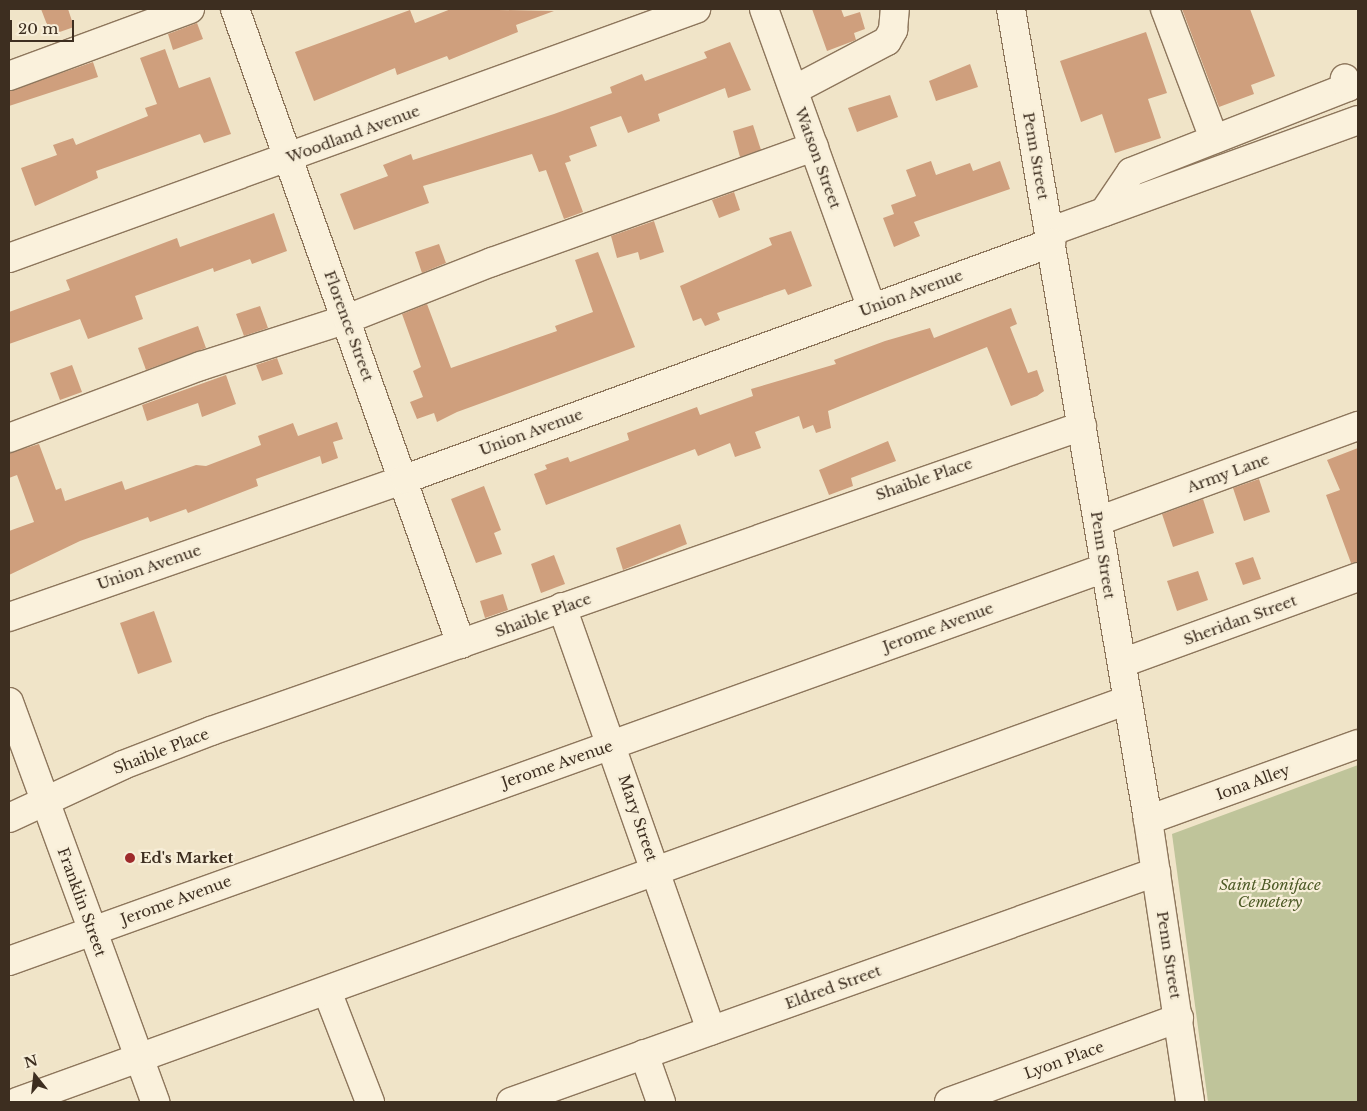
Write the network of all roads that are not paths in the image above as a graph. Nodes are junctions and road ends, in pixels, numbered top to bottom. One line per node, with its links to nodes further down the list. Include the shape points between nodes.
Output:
1 (190, 9): 8 (street)
2 (235, 9): 14 (street, Florence Street)
3 (696, 9): 14 (street, Woodland Avenue)
4 (764, 9): 10 (street, Watson Street)
5 (895, 9): 10 (street, via 894,30 886,41)
6 (1011, 9): 16 (street, Penn Street)
7 (1165, 9): 12 (street)
8 (9, 76)
9 (1345, 79): 12 (street, via 1348,87)
10 (794, 90): 13 (street, Watson Street)
11 (1358, 120): 15 (street, Union Avenue)
12 (1214, 140): 15 (street, via 1131,172)
13 (814, 147): 18 (street, Watson Street); 19 (street, via 492,262)
14 (288, 157): 17 (street, Woodland Avenue); 19 (street, Florence Street)
15 (1104, 212): 16 (street, Union Avenue)
16 (1050, 237): 18 (street, Union Avenue); 20 (street, Penn Street)
17 (9, 258)
18 (871, 307): 23 (street, Union Avenue)
19 (347, 320): 22 (street, via 201,366); 23 (street, Florence Street)
20 (1082, 426): 24 (street, Penn Street); 27 (street, Shaible Place)
21 (1358, 426): 24 (street, Army Lane)
22 (9, 438)
23 (405, 479): 28 (street, Union Avenue); 29 (street, Florence Street)
24 (1098, 521): 25 (street, Penn Street)
25 (1106, 568): 30 (street, Penn Street); 34 (street, Jerome Avenue)
26 (1358, 577): 30 (street, Sheridan Street)
27 (562, 607): 29 (street, Shaible Place); 34 (street, Mary Street)
28 (9, 617)
29 (461, 644): 35 (street, Shaible Place, via 140,758)
30 (1122, 662): 31 (street, Penn Street)
31 (1128, 700): 37 (street, Penn Street); 38 (street)
32 (9, 702): 35 (street, Franklin Street)
33 (1358, 744): 37 (street, Iona Alley)
34 (612, 745): 38 (street, Mary Street); 40 (street, Jerome Avenue)
35 (45, 802): 36 (street, Shaible Place); 40 (street, Franklin Street)
36 (9, 818)
37 (1148, 820): 39 (street, Penn Street)
38 (656, 872): 42 (street); 44 (street, Mary Street)
39 (1156, 872): 43 (street, Penn Street); 44 (street, Eldred Street)
40 (92, 931): 41 (street, Jerome Avenue); 46 (street, Franklin Street)
41 (9, 961)
42 (327, 991): 46 (street); 49 (street)
43 (1179, 1018): 52 (street, Lyon Place); 53 (street, Penn Street)
44 (711, 1030): 45 (street, Eldred Street)
45 (644, 1054): 50 (street, Eldred Street); 51 (street)
46 (139, 1059): 47 (street); 48 (street, Franklin Street)
47 (17, 1102)
48 (155, 1102)
49 (370, 1102)
50 (511, 1102)
51 (661, 1102)
52 (950, 1102)
53 (1190, 1102)

